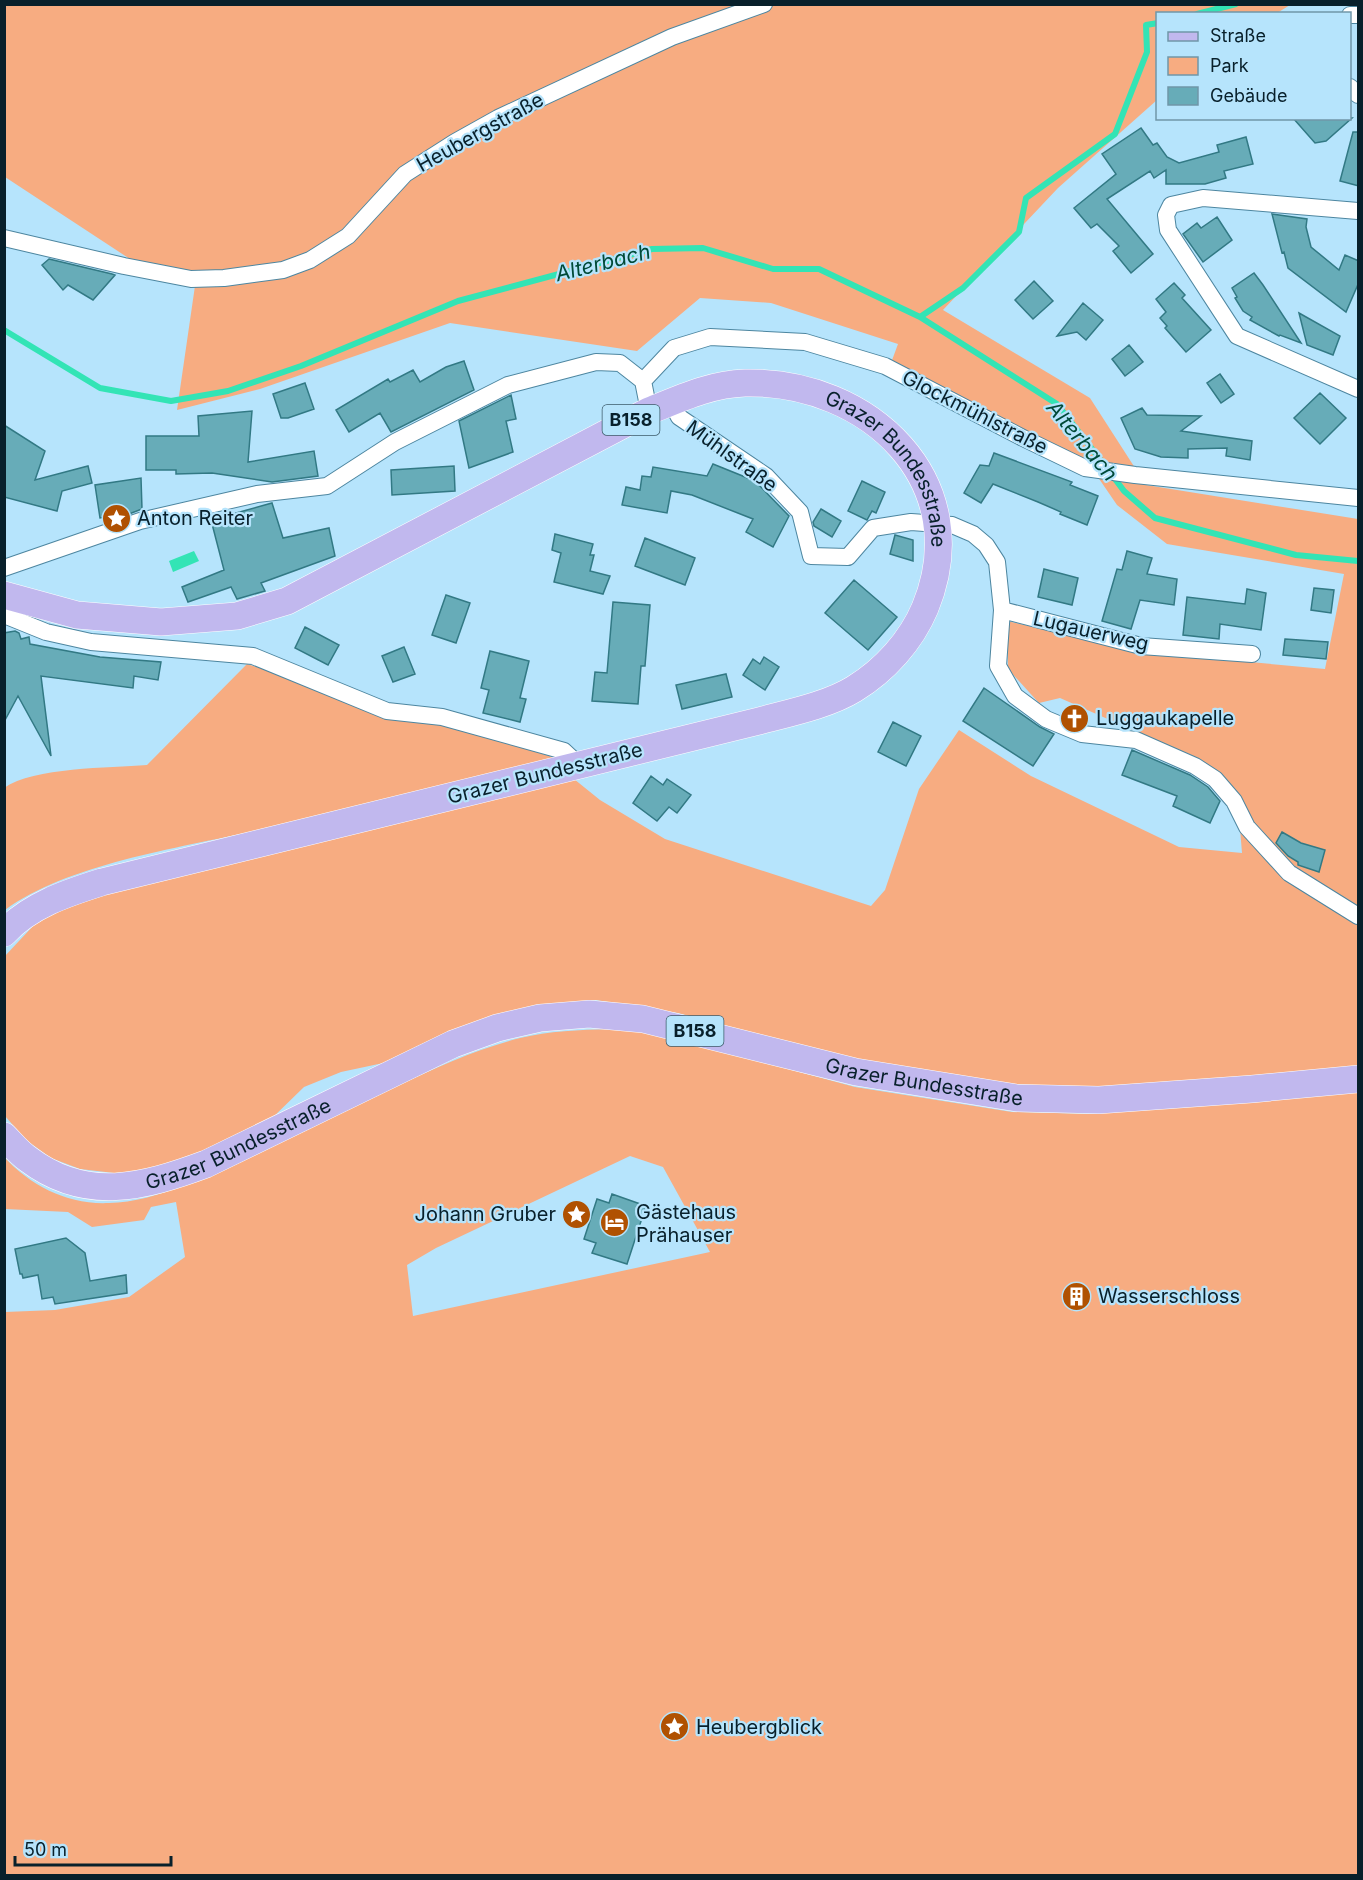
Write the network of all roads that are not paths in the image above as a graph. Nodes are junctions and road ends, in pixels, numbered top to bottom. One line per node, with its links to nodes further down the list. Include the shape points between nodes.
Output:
1 (764, 4): 3 (street, Heubergstraße, via 672,36 455,141 405,174 348,237 310,260 283,270 191,279)
2 (1359, 211): 5 (street, via 1203,198 1171,205 1166,215 1168,230 1237,336)
3 (4, 238)
4 (643, 381): 6 (street, Mühlstraße); 7 (street, Glockmühlstraße, via 674,348 710,337 805,342 885,366 1085,468); 9 (street, via 620,363 596,362 508,385 395,442 327,486 257,494 140,521)
5 (1359, 389)
6 (660, 406): 8 (main road, Grazer Bundesstraße / B158, via 709,387 745,383 816,392 857,410 890,435 917,468 933,502); 8 (street, Mühlstraße, via 766,476 800,512 811,556 848,557 873,528); 10 (main road, Grazer Bundesstraße / B158, via 287,601 237,616 161,622 77,615)
7 (1359, 498)
8 (936, 523): 11 (street, Mühlstraße, via 973,534 986,545 997,562); 13 (main road, Grazer Bundesstraße / B158, via 940,549 932,589 917,627 888,664 854,690 805,709)
9 (4, 568)
10 (6, 595): 13 (street, via 9,617 46,632 92,642 253,656 387,711 442,717 564,751)
11 (1002, 610): 12 (street, Lugauerweg, via 1141,646); 14 (street, Mühlstraße, via 998,666 1015,696 1046,719 1082,734 1136,740 1195,766 1228,794 1247,827 1289,873)
12 (1252, 654)
13 (579, 765): 15 (main road, Grazer Bundesstraße / B158, via 102,882 61,895 15,921)
14 (1359, 916)
15 (4, 933)
16 (1359, 1079): 17 (main road, Grazer Bundesstraße / B158, via 1100,1100 1017,1098 856,1072 643,1018 589,1014 540,1018 453,1044 206,1164 163,1180 127,1187 96,1186 62,1178 28,1159)
17 (4, 1136)

